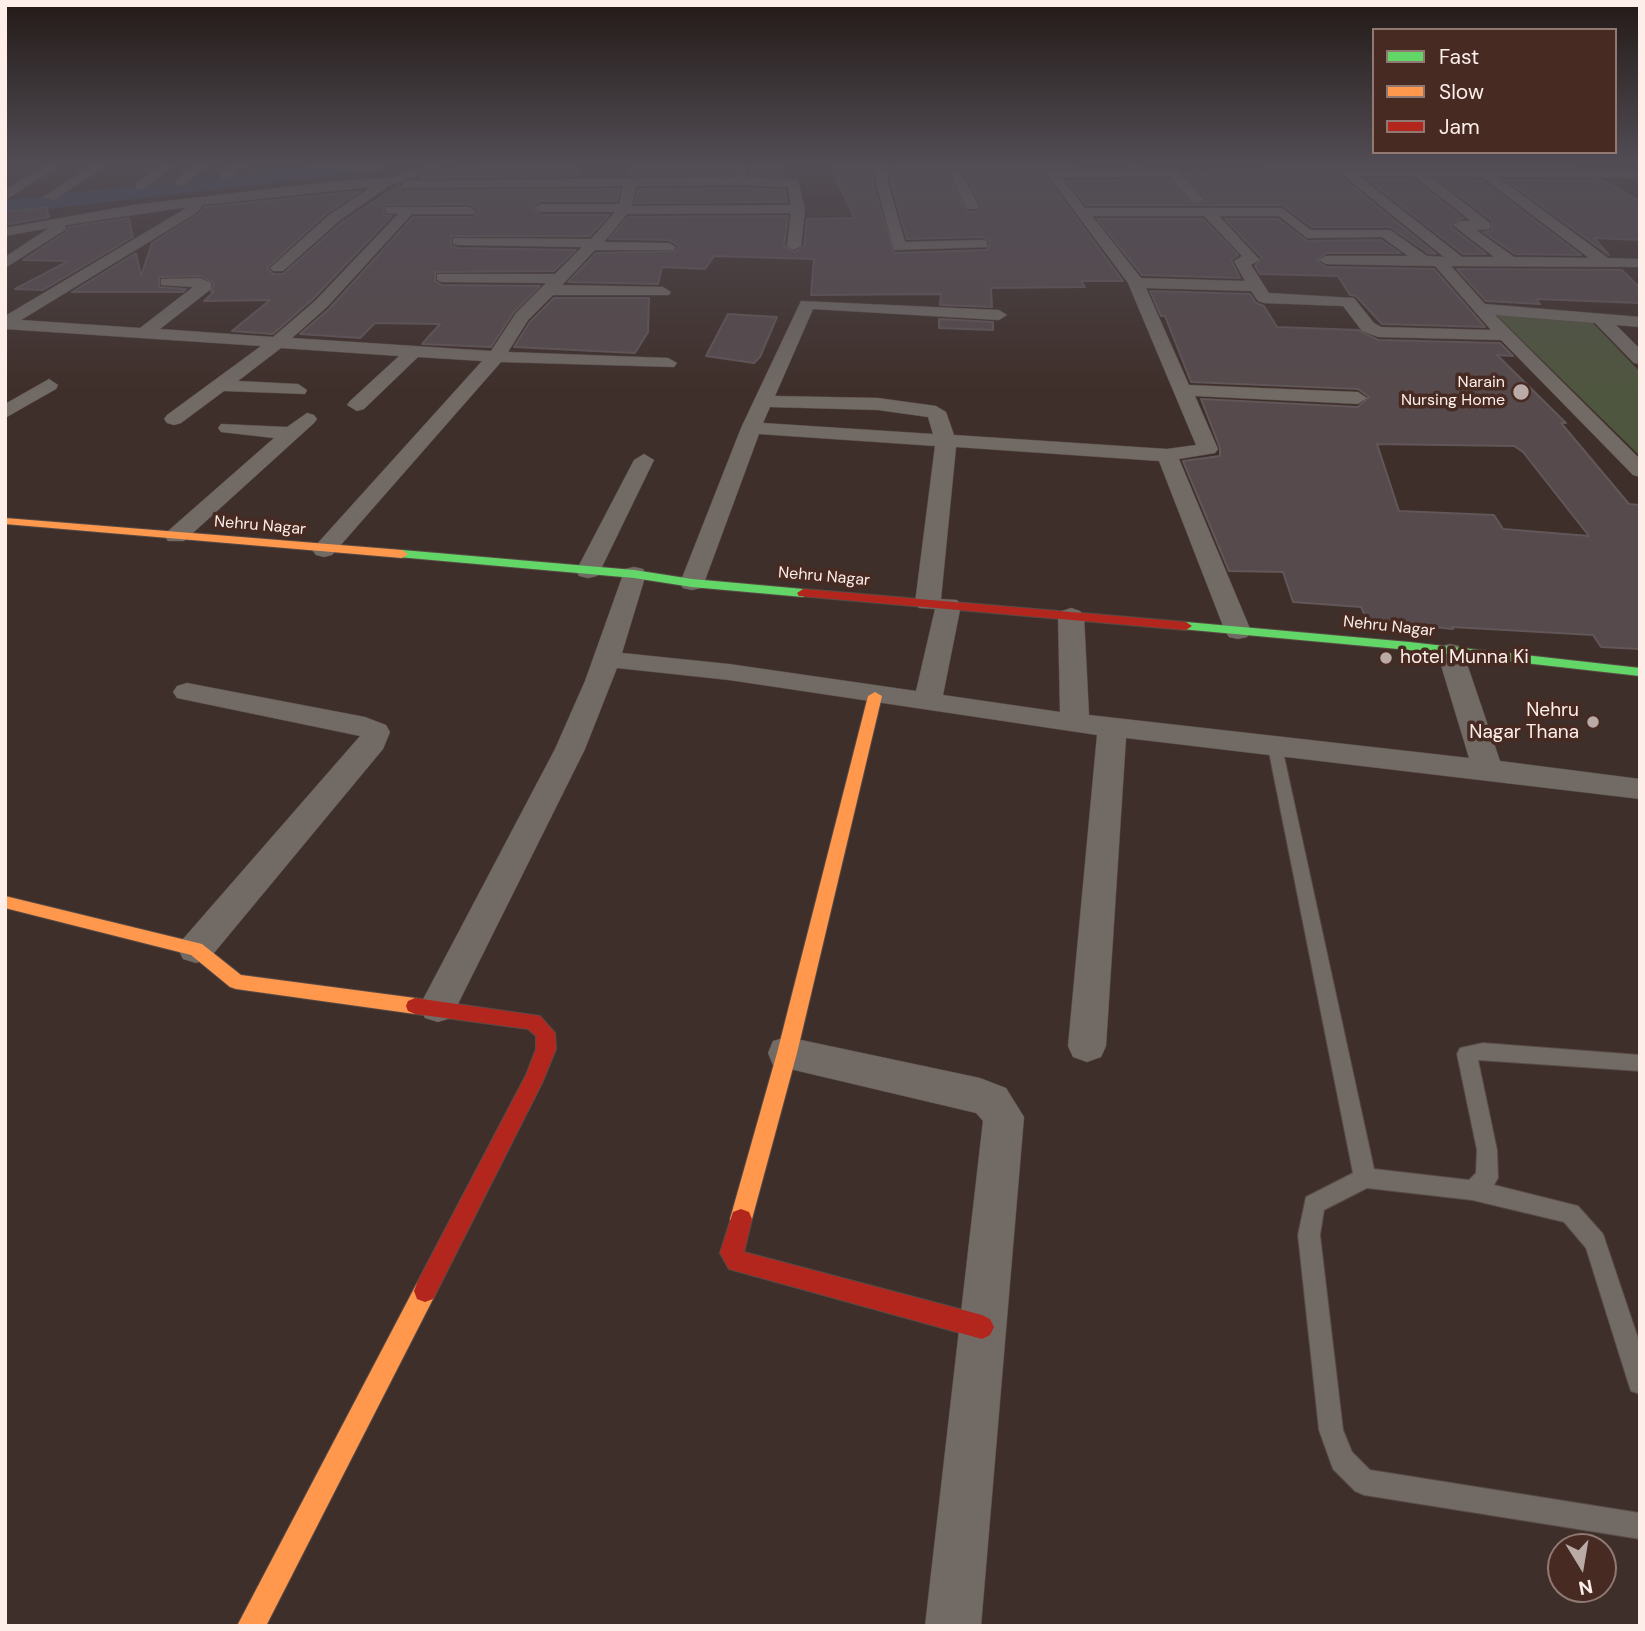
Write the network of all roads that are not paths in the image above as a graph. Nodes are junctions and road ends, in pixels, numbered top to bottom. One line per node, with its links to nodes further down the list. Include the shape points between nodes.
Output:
1 (41, 241): 25 (street)
2 (139, 241): 36 (street)
3 (309, 241): 26 (street)
4 (381, 241): 39 (street)
5 (463, 241): 15 (street)
6 (596, 241): 15 (street)
7 (794, 241): 17 (street)
8 (897, 241): 16 (street, via 899,247)
9 (1106, 241): 30 (street)
10 (1236, 241): 31 (street, via 1253,260 1241,261)
11 (1398, 241): 20 (street)
12 (1433, 241): 21 (street)
13 (1482, 241): 22 (street)
14 (1576, 241): 23 (street)
15 (593, 244): 18 (street); 28 (street)
16 (982, 244)
17 (794, 246)
18 (669, 247)
19 (1325, 260): 20 (street)
20 (1429, 260): 21 (street); 32 (street)
21 (1458, 261): 22 (street)
22 (1509, 261): 23 (street)
23 (1604, 262): 24 (street)
24 (1640, 262)
25 (5, 264)
26 (278, 268)
27 (442, 277): 28 (street)
28 (559, 281): 28 (street, via 665,284); 41 (street, via 522,317)
29 (166, 282): 37 (street, via 205,285)
30 (1136, 283): 31 (street); 47 (street)
31 (1256, 286): 38 (street, via 1264,298 1350,302 1368,327 1378,332)
32 (1480, 309): 34 (street); 38 (street)
33 (999, 315): 49 (street, via 807,304)
34 (1600, 319): 35 (street); 42 (street)
35 (1640, 322)
36 (5, 323): 37 (street)
37 (142, 335): 39 (street)
38 (1506, 335): 58 (street)
39 (275, 344): 40 (street); 45 (street)
40 (413, 352): 41 (street); 50 (street)
41 (496, 357): 43 (street); 61 (street)
42 (1640, 359)
43 (668, 363)
44 (50, 385): 51 (street)
45 (220, 385): 46 (street); 52 (street)
46 (298, 390)
47 (1182, 390): 48 (street); 56 (street, via 1208,449)
48 (1358, 398)
49 (763, 401): 54 (street); 55 (street, via 878,404 936,412)
50 (357, 405)
51 (5, 412)
52 (174, 419)
53 (228, 428): 60 (street, via 299,426)
54 (751, 428): 55 (street); 64 (street)
55 (946, 441): 56 (street); 65 (street)
56 (1167, 455): 67 (street)
57 (644, 460): 62 (street)
58 (1640, 471)
59 (5, 521): 60 (street, Nehru Nagar)
60 (176, 536): 61 (street, Nehru Nagar)
61 (324, 550): 62 (street, Nehru Nagar)
62 (589, 571): 63 (street, Nehru Nagar)
63 (634, 574): 64 (street, Nehru Nagar); 69 (street)
64 (692, 583): 65 (street, Nehru Nagar)
65 (938, 604): 66 (street, Nehru Nagar); 73 (street)
66 (1071, 616): 67 (street, Nehru Nagar); 74 (street)
67 (1238, 631): 68 (street, Nehru Nagar)
68 (1450, 652): 70 (street, Nehru Nagar); 77 (street)
69 (606, 659): 72 (street, via 729,672); 81 (street, via 570,750)
70 (1640, 672)
71 (187, 692): 80 (street, via 365,726 376,732 373,742)
72 (875, 696): 73 (street); 83 (street)
73 (928, 703): 74 (street)
74 (1075, 723): 75 (street)
75 (1112, 728): 76 (street); 82 (street)
76 (1275, 747): 77 (street); 85 (lane)
77 (1488, 770): 78 (street)
78 (1640, 789)
79 (5, 902): 80 (street)
80 (196, 949): 81 (street, via 236,982)
81 (438, 1007): 90 (street, via 533,1022 545,1033 546,1049)
82 (1087, 1046)
83 (787, 1053): 87 (street, via 980,1096 999,1109 1004,1127); 87 (street, via 731,1253 737,1261)
84 (1640, 1063): 86 (lane, via 1483,1051 1467,1054 1487,1150 1487,1178)
85 (1365, 1178): 86 (lane); 89 (lane, via 1314,1205 1310,1235 1331,1430 1342,1460 1364,1482)
86 (1472, 1190): 88 (lane, via 1570,1213 1587,1232 1595,1242)
87 (982, 1327): 91 (street)
88 (1640, 1382)
89 (1640, 1525)
90 (250, 1626)
91 (953, 1626)

